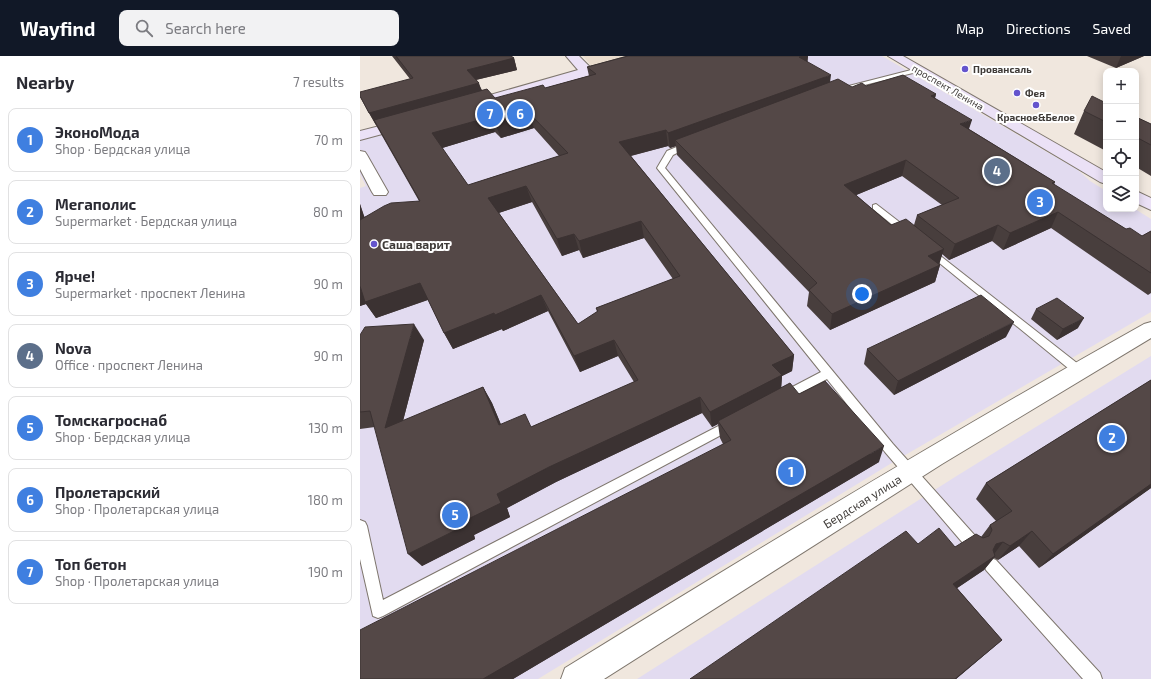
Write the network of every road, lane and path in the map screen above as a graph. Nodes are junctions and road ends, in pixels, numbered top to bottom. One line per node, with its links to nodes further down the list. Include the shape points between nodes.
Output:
1 (572, 56): 5 (street)
2 (643, 56): 5 (street)
3 (894, 56): 4 (street, проспект Ленина)
4 (919, 70): 6 (lane, via 840,88); 12 (street, проспект Ленина)
5 (587, 72): 7 (street)
6 (825, 94)
7 (456, 109)
8 (418, 120): 9 (street)
9 (360, 136)
10 (699, 142): 19 (lane, via 670,153 661,168)
11 (360, 155): 13 (street)
12 (1103, 177)
13 (380, 192)
14 (1139, 198): 15 (street)
15 (1151, 205)
16 (876, 207): 18 (lane)
17 (1151, 329): 18 (street, Бердская улица)
18 (1078, 370): 22 (street, Бердская улица)
19 (829, 372): 20 (lane); 22 (lane)
20 (772, 402)
21 (744, 417): 23 (lane, via 378,611)
22 (909, 471): 24 (lane); 26 (street, Бердская улица)
23 (360, 526)
24 (973, 544)
25 (991, 565): 27 (lane)
26 (576, 679)
27 (1094, 679)

